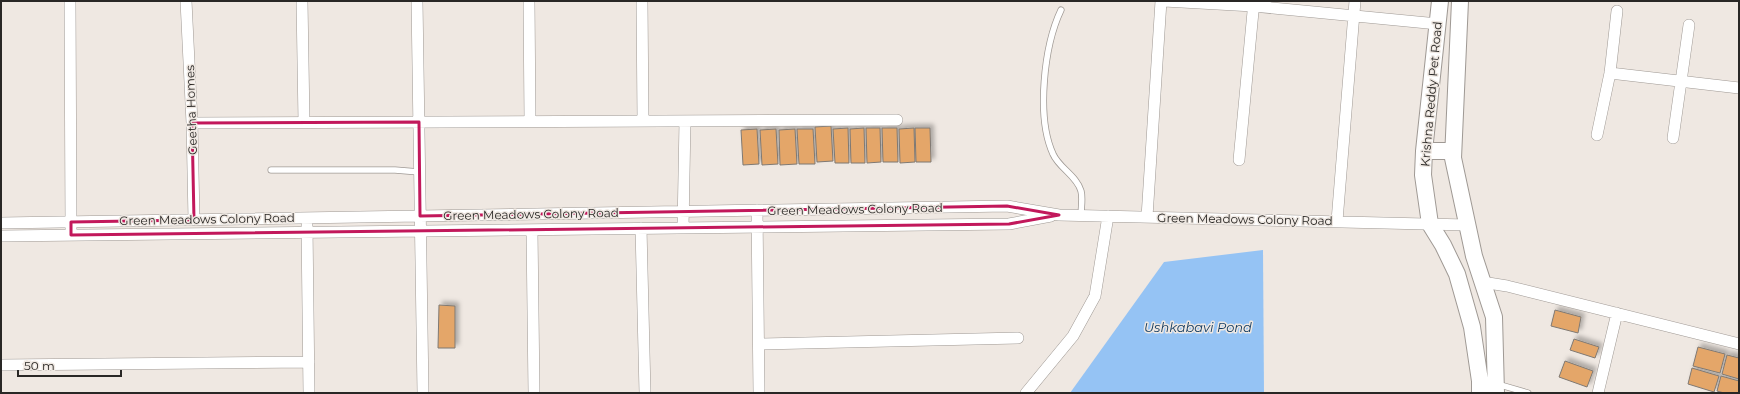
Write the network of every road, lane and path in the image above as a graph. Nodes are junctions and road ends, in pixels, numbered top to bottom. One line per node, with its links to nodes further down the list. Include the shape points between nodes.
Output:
1 (70, 1): 44 (street)
2 (186, 1): 26 (street, Geetha Homes)
3 (302, 1): 24 (street)
4 (417, 1): 25 (street)
5 (529, 1): 21 (street)
6 (642, 1): 22 (street)
7 (1163, 1): 11 (street); 40 (street)
8 (1355, 1): 14 (street)
9 (1440, 1): 15 (main road, Krishna Reddy Pet Road)
10 (1460, 1): 30 (main road, Krishna Reddy Pet Road)
11 (1253, 4): 14 (street); 31 (street)
12 (1061, 10): 38 (lane, via 1046,62 1045,121 1053,154 1081,190)
13 (1616, 11): 17 (street)
14 (1354, 17): 15 (street); 43 (street)
15 (1438, 24): 29 (main road, Krishna Reddy Pet Road)
16 (1689, 25): 18 (street)
17 (1610, 73): 18 (street); 27 (street)
18 (1682, 82): 19 (street); 28 (street)
19 (1739, 88)
20 (897, 120): 23 (street)
21 (530, 121): 22 (street); 25 (street)
22 (643, 121): 23 (street)
23 (685, 121): 35 (street)
24 (304, 122): 25 (street); 26 (street)
25 (419, 122): 33 (street)
26 (192, 123): 42 (street, Geetha Homes)
27 (1597, 135)
28 (1674, 138)
29 (1424, 151): 30 (main road); 46 (main road, Krishna Reddy Pet Road)
30 (1453, 151): 47 (main road, Krishna Reddy Pet Road)
31 (1239, 160)
32 (271, 170): 33 (lane)
33 (419, 172): 37 (street)
34 (757, 210): 35 (street, Green Meadows Colony Road); 36 (street, Green Meadows Colony Road, via 1007,206); 48 (street)
35 (683, 211): 37 (street, Green Meadows Colony Road); 50 (street)
36 (1059, 215): 38 (street, Green Meadows Colony Road); 48 (street, Green Meadows Colony Road, via 1009,224)
37 (420, 216): 41 (street, Green Meadows Colony Road); 52 (street)
38 (1081, 216): 39 (street, Green Meadows Colony Road)
39 (1108, 216): 40 (street, Green Meadows Colony Road); 69 (street, via 1095,296 1073,336)
40 (1147, 217): 43 (street, Green Meadows Colony Road)
41 (307, 218): 42 (street, Green Meadows Colony Road); 53 (street)
42 (194, 220): 44 (street, Green Meadows Colony Road)
43 (1338, 221): 46 (street, Green Meadows Colony Road)
44 (71, 222): 45 (street, Green Meadows Colony Road); 54 (street)
45 (1, 223)
46 (1430, 224): 47 (street, Green Meadows Colony Road); 70 (main road, Krishna Reddy Pet Road, via 1457,274 1472,327)
47 (1467, 225): 56 (main road, Krishna Reddy Pet Road)
48 (757, 227): 50 (street, Green Meadows Colony Road); 59 (street)
49 (641, 228): 50 (street, Green Meadows Colony Road); 51 (street, Green Meadows Colony Road); 67 (street)
50 (683, 228)
51 (532, 230): 52 (street, Green Meadows Colony Road); 66 (street)
52 (420, 231): 53 (street, Green Meadows Colony Road); 65 (street)
53 (308, 233): 54 (street, Green Meadows Colony Road); 61 (street)
54 (71, 235): 55 (street, Green Meadows Colony Road)
55 (1, 236)
56 (1482, 282): 57 (street); 63 (main road, Krishna Reddy Pet Road, via 1494,317)
57 (1617, 313): 60 (street); 72 (street)
58 (1018, 338): 59 (street)
59 (759, 344): 68 (street)
60 (1739, 344)
61 (309, 362): 62 (street); 64 (street)
62 (1, 365)
63 (1496, 388): 71 (lane)
64 (309, 393)
65 (423, 393)
66 (534, 393)
67 (645, 393)
68 (759, 393)
69 (1026, 393)
70 (1480, 393)
71 (1528, 393)
72 (1598, 393)

